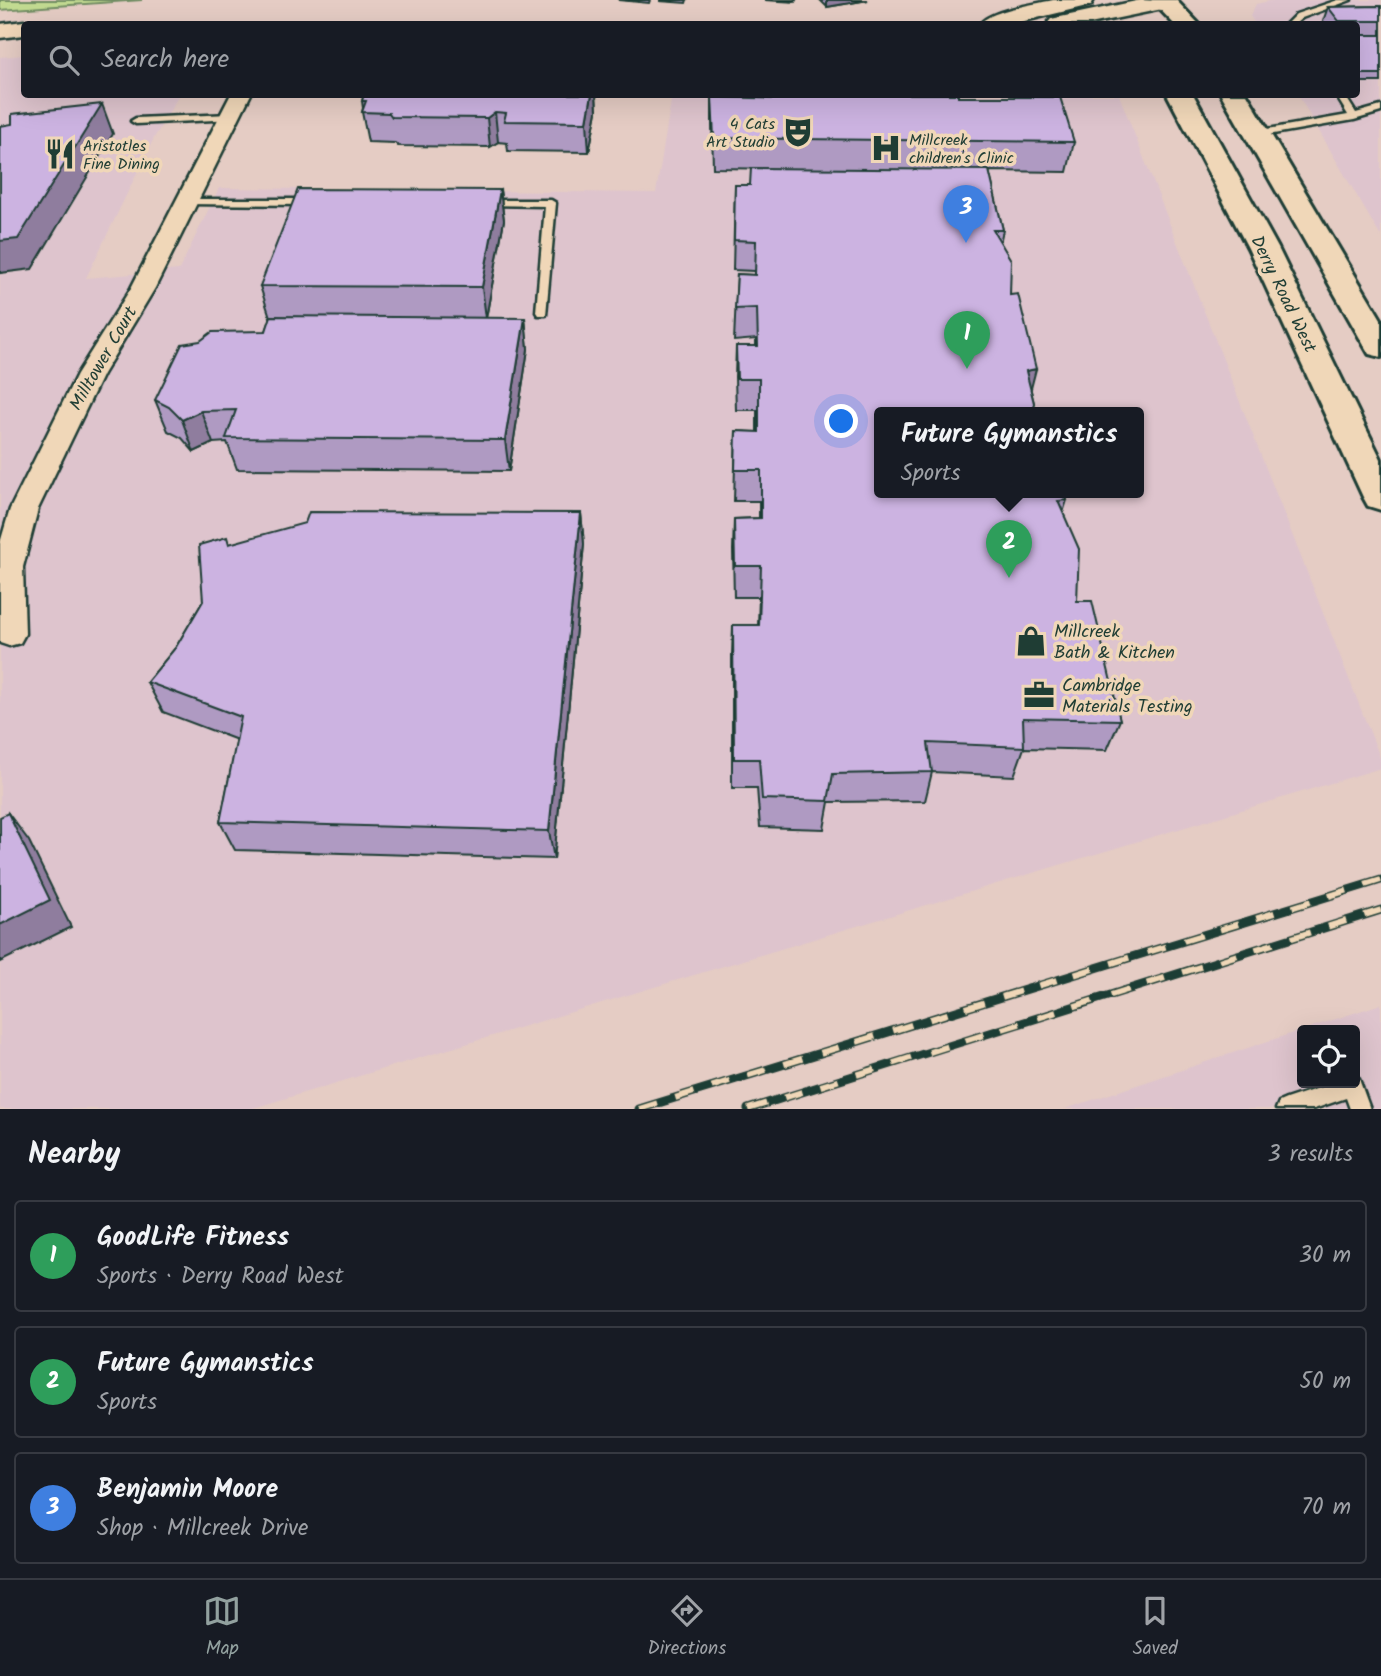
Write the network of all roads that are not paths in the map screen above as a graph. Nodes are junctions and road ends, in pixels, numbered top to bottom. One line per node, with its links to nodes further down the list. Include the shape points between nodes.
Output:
1 (1083, 0): 6 (street)
2 (1348, 0): 4 (lane)
3 (1166, 7): 7 (street); 8 (main road)
4 (1329, 8): 5 (lane); 9 (lane)
5 (1356, 8)
6 (1000, 21)
7 (1078, 21)
8 (1183, 21)
9 (1293, 21)
10 (21, 28): 11 (street)
11 (0, 31)
12 (1182, 98): 25 (main road, Derry Road West, via 1263,248)
13 (1236, 98): 19 (main road)
14 (1342, 98): 17 (lane)
15 (236, 106): 18 (lane); 20 (street, Milltower Court)
16 (1381, 109): 17 (lane)
17 (1354, 117): 19 (lane)
18 (136, 121)
19 (1256, 134): 24 (main road)
20 (188, 202): 21 (lane); 26 (street, Milltower Court, via 90,374 24,509 8,567)
21 (318, 202)
22 (469, 203): 23 (lane, via 551,203)
23 (542, 312)
24 (1381, 347)
25 (1381, 497)
26 (5, 640)
27 (1286, 1109): 28 (lane, via 1352,1086)
28 (1360, 1109)

